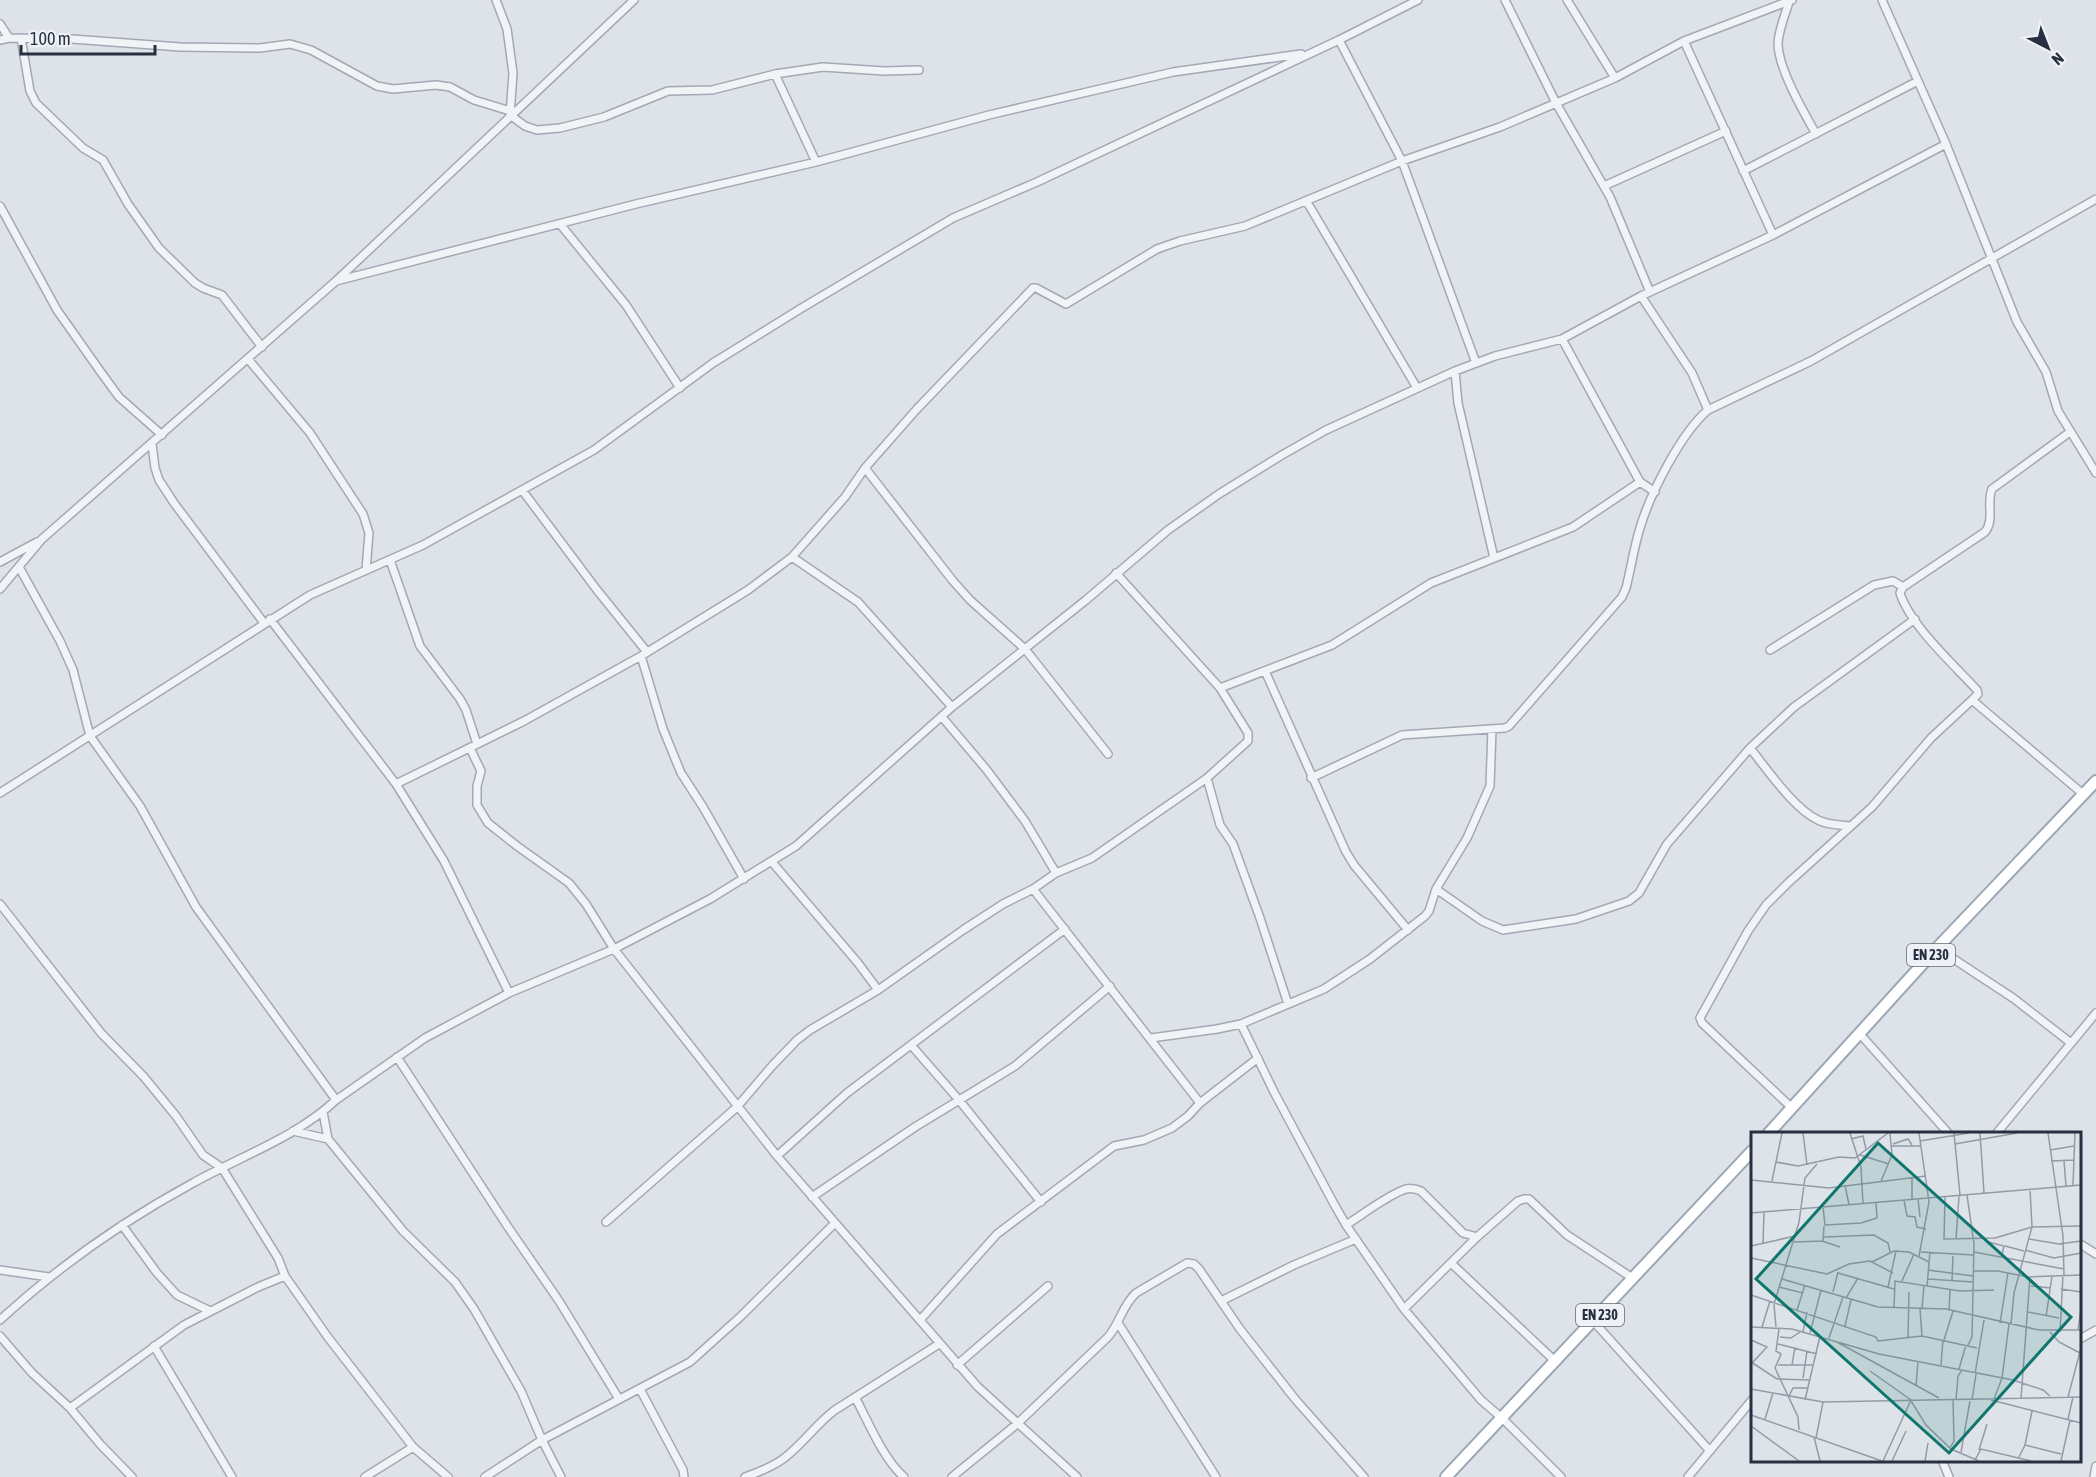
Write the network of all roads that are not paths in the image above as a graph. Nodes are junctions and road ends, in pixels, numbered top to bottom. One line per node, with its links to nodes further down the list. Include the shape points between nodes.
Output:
1 (496, 0): 22 (street, via 507,29 513,73)
2 (634, 0): 22 (street)
3 (1397, 0): 9 (street)
4 (1418, 0): 9 (street)
5 (1505, 0): 21 (street)
6 (1567, 0): 19 (street)
7 (1882, 0): 20 (street)
8 (1791, 1): 15 (street); 24 (street, via 1778,46 1792,86)
9 (1402, 8): 14 (street)
10 (0, 24): 11 (street)
11 (9, 38): 12 (street); 13 (street)
12 (21, 38): 22 (street, via 180,47 260,48 290,44 311,50 377,86 450,87); 40 (street, via 30,91 36,103 83,148 103,160 159,248 195,283 222,295)
13 (0, 40)
14 (1339, 40): 16 (street); 26 (street)
15 (1684, 41): 19 (street); 23 (street)
16 (1309, 52): 27 (street, via 1173,72 989,115); 44 (street, via 954,218 800,309)
17 (919, 70): 18 (street, via 823,67)
18 (775, 74): 22 (street, via 712,90 668,91 604,117 560,128 537,130 525,126); 27 (street)
19 (1615, 78): 21 (street)
20 (1918, 81): 24 (street); 25 (street)
21 (1557, 103): 26 (street); 29 (street)
22 (510, 113): 36 (street)
23 (1726, 131): 28 (street); 29 (street)
24 (1816, 134): 28 (street)
25 (1946, 144): 34 (street); 35 (street)
26 (1402, 161): 31 (street); 42 (street)
27 (816, 162): 33 (street)
28 (1743, 171): 34 (street)
29 (1604, 186): 37 (street)
30 (2096, 199): 35 (street)
31 (1307, 202): 45 (street); 50 (street, via 1245,226 1157,249 1066,304 1036,288 1028,291)
32 (0, 206): 48 (street, via 57,310 100,371 119,397)
33 (560, 224): 36 (street); 44 (street, via 626,305)
34 (1773, 235): 37 (street)
35 (1993, 258): 46 (street, via 1811,361); 47 (street, via 2018,322 2046,372 2058,411)
36 (336, 282): 40 (street)
37 (1650, 292): 38 (street)
38 (1641, 296): 39 (street); 46 (street, via 1692,373)
39 (1562, 339): 42 (street); 52 (street)
40 (262, 346): 41 (street)
41 (248, 359): 48 (street); 61 (street, via 310,432 363,514 369,532)
42 (1476, 363): 43 (street)
43 (1455, 371): 45 (street); 57 (street, via 1458,403)
44 (680, 388): 53 (street, via 594,450)
45 (1417, 388): 62 (street, via 1282,455 1168,530)
46 (1707, 410): 54 (street, via 1688,432)
47 (2070, 432): 51 (street); 63 (street, via 1992,489 1990,524 1985,532)
48 (162, 435): 49 (street)
49 (152, 444): 55 (street); 66 (street, via 159,480)
50 (865, 468): 56 (street); 67 (street, via 953,581)
51 (2096, 471)
52 (1640, 482): 54 (street); 57 (street, via 1573,527)
53 (522, 490): 58 (street); 69 (street)
54 (1655, 492): 75 (street, via 1640,526 1626,588 1615,606 1514,722)
55 (42, 540): 59 (street); 60 (street)
56 (792, 557): 69 (street, via 748,590); 73 (street, via 858,602)
57 (1494, 558): 70 (street, via 1431,583 1332,645)
58 (390, 560): 61 (street); 77 (street, via 420,646 460,699)
59 (0, 562)
60 (19, 567): 64 (street); 76 (street, via 60,640)
61 (366, 570): 66 (street, via 310,595)
62 (1116, 573): 67 (street); 71 (street)
63 (1903, 587): 65 (street, via 1902,599); 68 (street, via 1893,581 1874,585)
64 (0, 589)
65 (1915, 620): 72 (street, via 1977,690); 79 (street, via 1794,707)
66 (267, 621): 76 (street); 84 (street)
67 (1026, 649): 73 (street); 80 (street)
68 (1770, 650)
69 (644, 654): 77 (street); 90 (street, via 663,729 681,773)
70 (1264, 671): 71 (street); 82 (street)
71 (1220, 688): 81 (street, via 1248,732 1248,741)
72 (1972, 700): 86 (street); 87 (street, via 1931,738 1872,807)
73 (952, 706): 74 (street)
74 (942, 717): 88 (street, via 805,839); 89 (street, via 1025,821)
75 (1492, 729): 82 (street, via 1402,735); 92 (street, via 1490,786 1467,838)
76 (90, 736): 85 (street); 110 (street, via 140,806 196,907)
77 (477, 744): 78 (street)
78 (470, 748): 84 (street); 97 (street, via 481,771 477,805 488,823 569,883)
79 (1750, 748): 87 (street, via 1782,788 1814,819); 92 (street, via 1666,844 1639,893 1629,901 1576,919 1503,930 1482,921)
80 (1108, 754)
81 (1207, 778): 89 (street, via 1092,858); 101 (street, via 1220,825 1233,844)
82 (1311, 778): 95 (street, via 1354,864)
83 (2096, 781): 86 (main road, EN 230)
84 (396, 783): 100 (street, via 444,861)
85 (0, 793)
86 (2083, 794): 96 (main road, EN 230)
87 (1850, 826): 114 (street, via 1766,905 1700,1018)
88 (772, 862): 90 (street); 99 (street)
89 (1056, 873): 91 (street)
90 (744, 879): 97 (street)
91 (1033, 889): 94 (street); 99 (street, via 963,930)
92 (1436, 889): 95 (street, via 1429,911)
93 (0, 904): 123 (street, via 101,1033 144,1077 203,1155)
94 (1065, 929): 98 (street); 107 (street)
95 (1408, 930): 101 (street, via 1324,989)
96 (1937, 948): 104 (main road, EN 230); 106 (street, via 2013,998)
97 (614, 949): 100 (street); 113 (street)
98 (1110, 986): 105 (street); 111 (street, via 1015,1066)
99 (878, 990): 113 (street, via 797,1040)
100 (509, 993): 108 (street)
101 (1288, 1004): 103 (street)
102 (2096, 1013): 106 (street)
103 (1241, 1024): 105 (street); 109 (street)
104 (1860, 1034): 114 (main road, EN 230); 118 (street)
105 (1151, 1038): 112 (street)
106 (2071, 1043): 119 (street)
107 (911, 1045): 111 (street); 122 (street, via 847,1093)
108 (397, 1057): 110 (street); 156 (street, via 559,1301)
109 (1258, 1058): 112 (street); 129 (street)
110 (336, 1100): 115 (street)
111 (958, 1100): 124 (street); 125 (street)
112 (1200, 1102): 125 (street, via 1188,1116 1163,1133 1114,1146)
113 (737, 1107): 122 (street); 126 (street)
114 (1792, 1108): 117 (main road, EN 230)
115 (323, 1112): 116 (street); 120 (street)
116 (293, 1131): 120 (street); 123 (street)
117 (1770, 1132)
118 (1947, 1132)
119 (1998, 1132)
120 (328, 1139): 161 (street, via 404,1231 455,1282 521,1391)
121 (1751, 1152): 138 (main road, EN 230)
122 (777, 1156): 124 (street)
123 (222, 1168): 128 (street); 136 (street, via 278,1258)
124 (812, 1197): 127 (street)
125 (1041, 1202): 143 (street, via 989,1241)
126 (606, 1222)
127 (835, 1222): 143 (street); 154 (street, via 690,1362)
128 (122, 1225): 137 (street); 142 (street, via 177,1295)
129 (1346, 1225): 130 (street, via 1408,1188 1421,1191 1463,1233); 131 (street)
130 (1477, 1237): 134 (street); 138 (street, via 1518,1201 1530,1199 1567,1235)
131 (1356, 1239): 140 (street); 141 (street)
132 (2081, 1245): 133 (street)
133 (2096, 1254)
134 (1451, 1263): 141 (street); 152 (street)
135 (0, 1270): 137 (street)
136 (285, 1276): 142 (street); 162 (street)
137 (49, 1277): 144 (street)
138 (1634, 1279): 145 (main road, EN 230)
139 (1048, 1286): 153 (street)
140 (1221, 1301): 146 (street, via 1199,1269 1186,1263 1136,1293 1123,1308); 178 (street, via 1295,1399)
141 (1404, 1309): 159 (street, via 1481,1400)
142 (210, 1311): 151 (street)
143 (921, 1319): 150 (street)
144 (0, 1320)
145 (1594, 1322): 152 (main road, EN 230); 163 (street)
146 (1118, 1323): 160 (street); 177 (street)
147 (2096, 1330): 149 (street)
148 (0, 1336): 158 (street)
149 (2081, 1338)
150 (939, 1344): 153 (street); 155 (street)
151 (154, 1346): 158 (street); 168 (street)
152 (1556, 1362): 159 (main road, EN 230)
153 (957, 1365): 160 (street)
154 (640, 1389): 156 (street); 173 (street)
155 (855, 1397): 166 (street, via 821,1420 784,1458); 174 (street)
156 (619, 1399): 161 (street)
157 (1751, 1401): 163 (street)
158 (70, 1408): 167 (street)
159 (1503, 1419): 179 (main road, EN 230); 180 (street)
160 (1017, 1424): 175 (street); 176 (street)
161 (542, 1440): 171 (street); 172 (street)
162 (413, 1447): 169 (street); 170 (street)
163 (1710, 1451): 181 (street)
164 (1942, 1462): 182 (street)
165 (2096, 1466): 183 (street)
166 (749, 1476)
167 (132, 1477)
168 (232, 1477)
169 (365, 1477)
170 (448, 1477)
171 (485, 1477)
172 (561, 1477)
173 (684, 1477)
174 (904, 1477)
175 (952, 1477)
176 (1077, 1477)
177 (1216, 1477)
178 (1364, 1477)
179 (1446, 1477)
180 (1561, 1477)
181 (1688, 1477)
182 (1949, 1477)
183 (2094, 1477)

